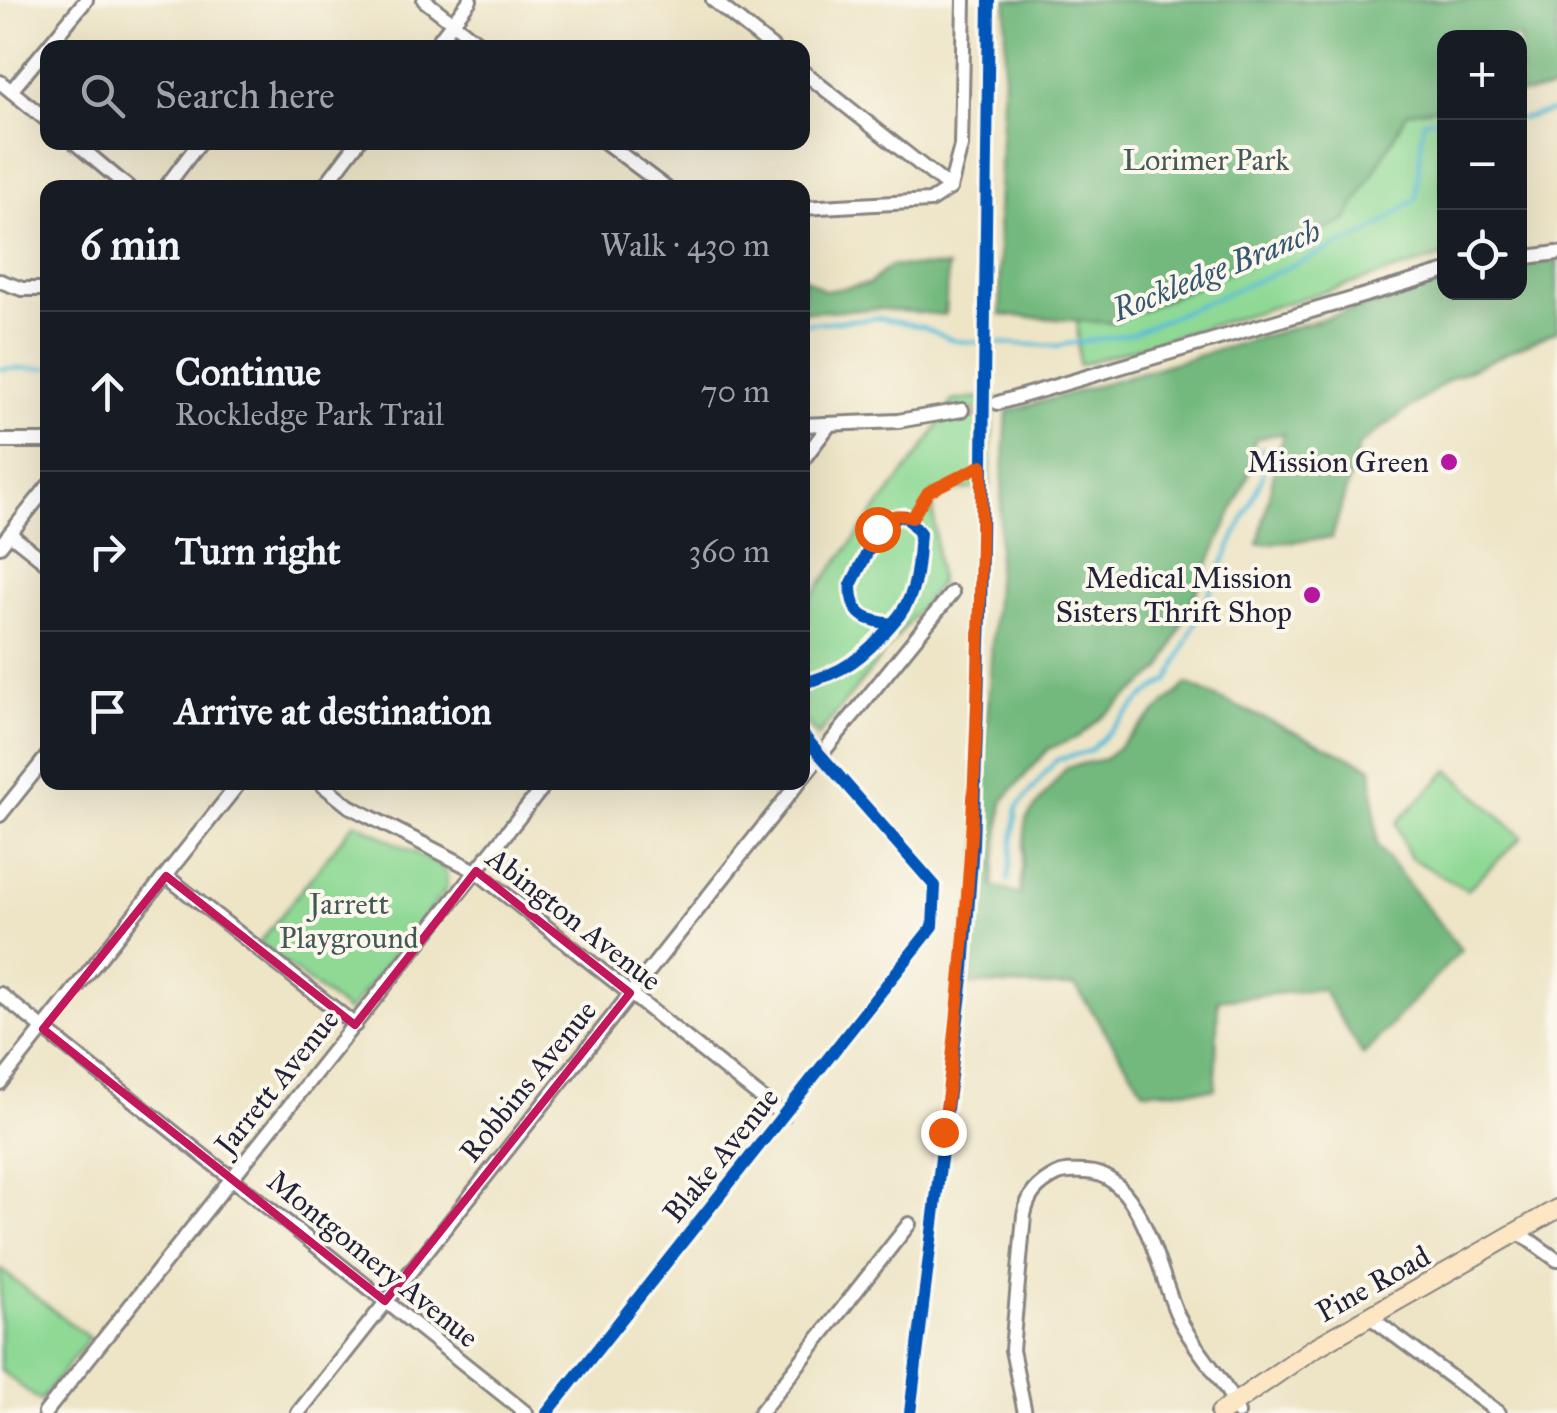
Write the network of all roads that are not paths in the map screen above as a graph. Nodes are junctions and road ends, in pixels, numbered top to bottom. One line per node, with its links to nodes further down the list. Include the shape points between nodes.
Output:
1 (86, 0): 7 (street)
2 (424, 0): 6 (street)
3 (470, 0): 6 (street)
4 (714, 0): 10 (street)
5 (964, 0): 23 (street, via 961,146)
6 (453, 22): 8 (street); 9 (street)
7 (49, 40)
8 (439, 40)
9 (475, 40)
10 (763, 40)
11 (40, 50): 13 (street)
12 (810, 77): 23 (street)
13 (6, 87): 14 (street)
14 (40, 114)
15 (84, 150): 19 (street)
16 (194, 150): 20 (street)
17 (352, 150): 21 (street)
18 (616, 150): 22 (street)
19 (119, 180)
20 (171, 180)
21 (329, 180)
22 (655, 180)
23 (950, 188): 24 (street, via 930,201)
24 (810, 208)
25 (1557, 253): 26 (street)
26 (1527, 257)
27 (1437, 274): 30 (street)
28 (0, 281): 29 (street)
29 (40, 289)
30 (998, 403)
31 (962, 410): 32 (street)
32 (830, 424): 33 (street); 36 (street)
33 (810, 425)
34 (40, 440): 35 (street)
35 (0, 441)
36 (810, 450)
37 (40, 496): 38 (street)
38 (10, 534): 39 (street); 40 (street)
39 (0, 546)
40 (40, 558)
41 (952, 593): 43 (street, Robbins Avenue)
42 (810, 742): 43 (street)
43 (822, 754): 45 (street, Robbins Avenue); 58 (street, Blake Avenue, via 935,886 933,926)
44 (40, 766): 50 (street)
45 (810, 769)
46 (234, 790): 52 (street)
47 (329, 790): 51 (street, Abington Avenue)
48 (541, 790): 51 (street, Jarrett Avenue)
49 (793, 790): 53 (street, Robbins Avenue)
50 (0, 815)
51 (476, 871): 53 (street, Abington Avenue); 55 (street, Jarrett Avenue)
52 (166, 876): 55 (street); 56 (street)
53 (630, 993): 58 (street, Abington Avenue); 64 (street, Robbins Avenue)
54 (0, 994): 56 (street, Montgomery Avenue)
55 (356, 1026): 59 (street, Jarrett Avenue)
56 (44, 1029): 57 (street); 59 (street, Montgomery Avenue)
57 (0, 1083)
58 (784, 1116): 70 (street, Blake Avenue)
59 (231, 1178): 64 (street, Montgomery Avenue); 67 (street, Jarrett Avenue)
60 (1557, 1209): 62 (street, Pine Road)
61 (909, 1224): 71 (street)
62 (1518, 1232): 63 (street); 65 (street, Pine Road)
63 (1557, 1260)
64 (386, 1301): 68 (street, Robbins Avenue); 69 (street, Montgomery Avenue)
65 (1370, 1317): 66 (street, Pine Road); 73 (street)
66 (1231, 1410): 72 (street, via 1229,1387 1178,1317 1144,1224 1123,1189 1099,1173 1063,1171 1039,1184 1024,1215 1012,1350)
67 (45, 1413)
68 (298, 1413)
69 (526, 1413)
70 (547, 1413)
71 (760, 1413)
72 (1025, 1413)
73 (1499, 1413)

